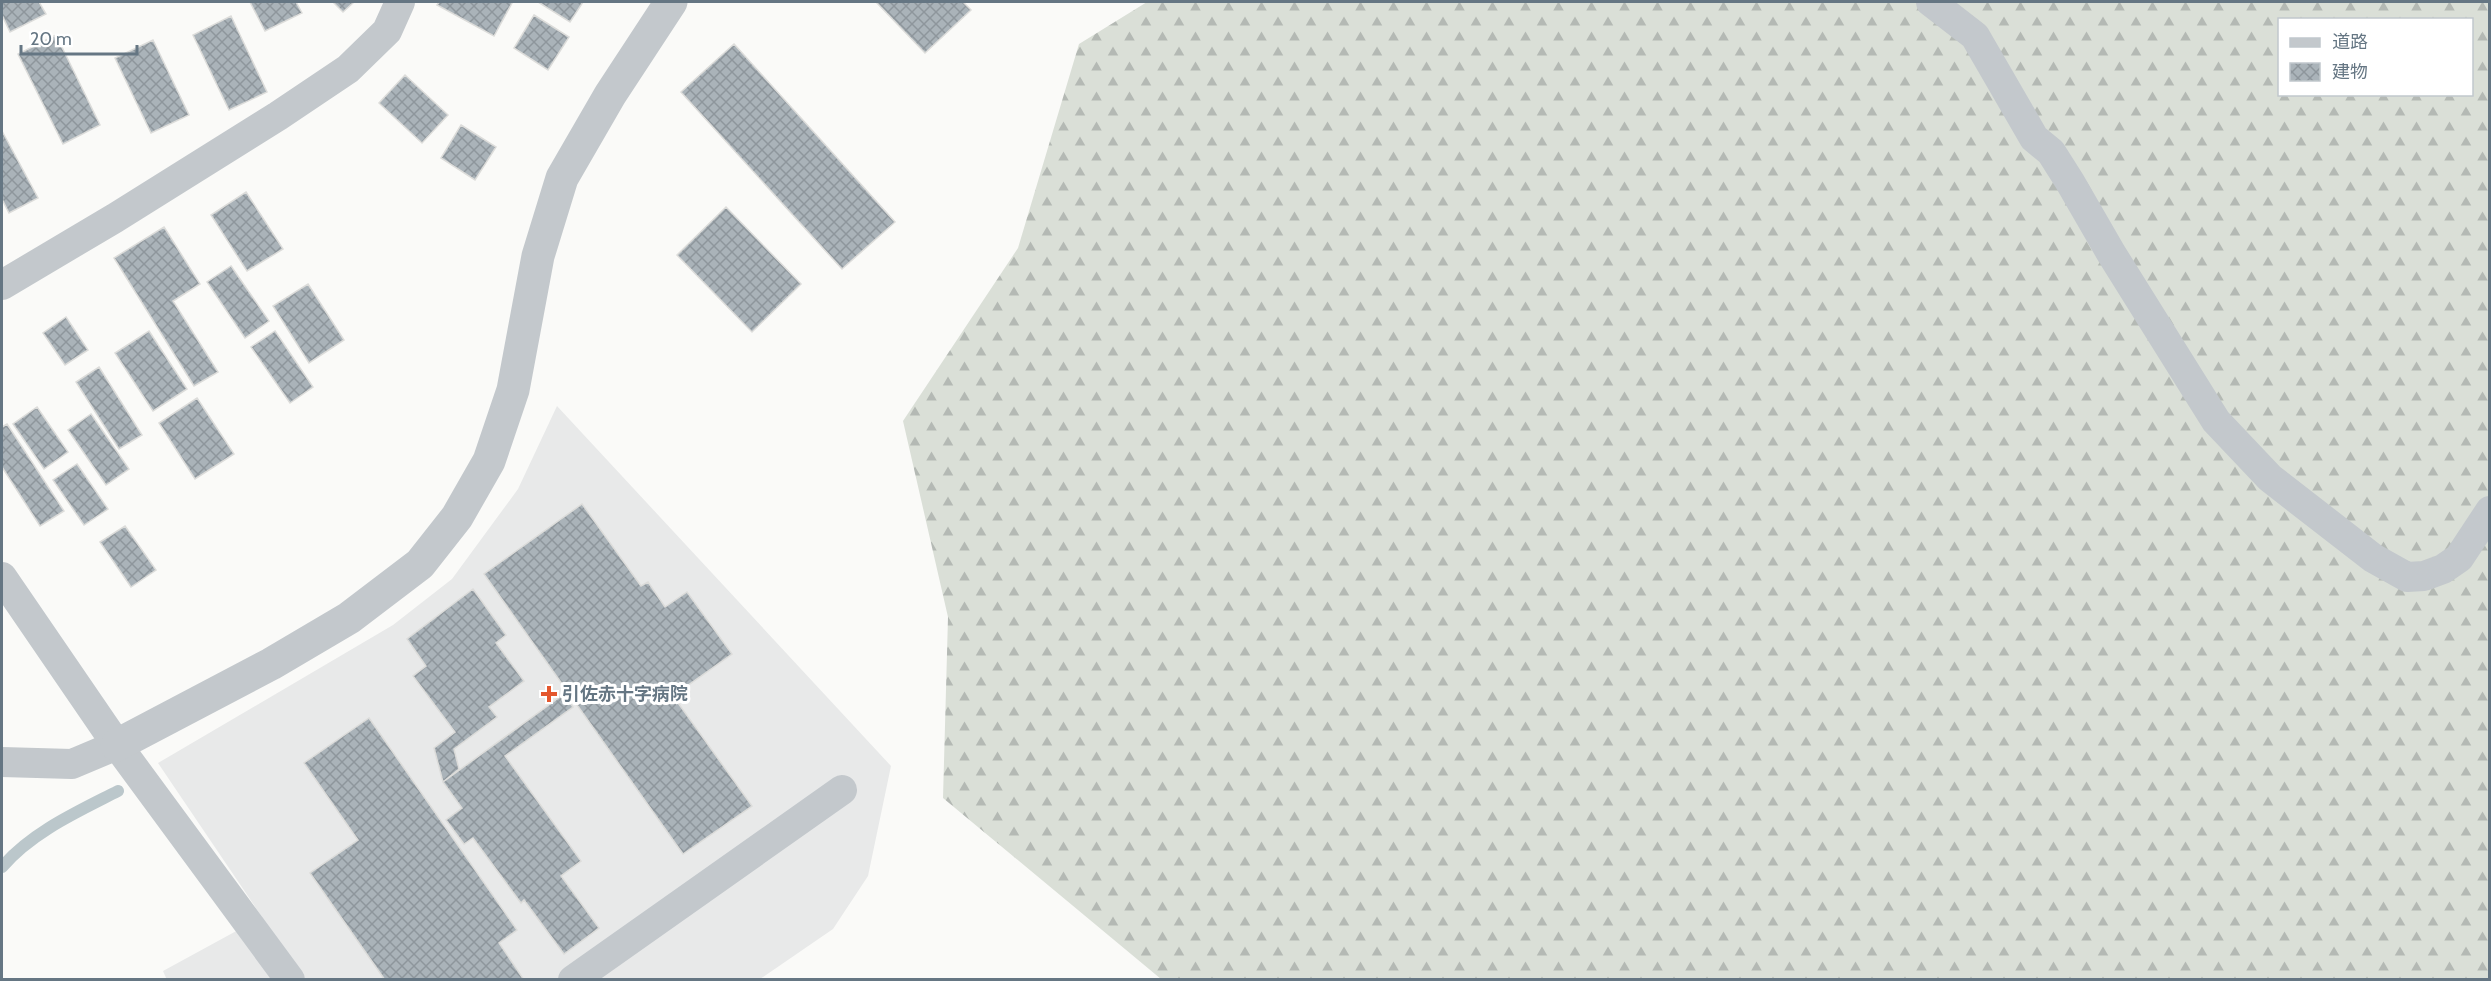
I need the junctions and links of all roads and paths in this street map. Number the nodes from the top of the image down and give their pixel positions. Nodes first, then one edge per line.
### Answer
1 (400, 2) edge
2 (671, 2) edge
3 (1931, 2) edge
4 (2, 285) edge
5 (2490, 511) edge
6 (2, 577) edge
7 (117, 745) junction
8 (2, 762) edge
9 (842, 789) dead end
10 (290, 980) edge
11 (573, 980) edge

1 - 4 street
2 - 7 street
3 - 5 street
6 - 7 street
7 - 8 street
7 - 10 street
9 - 11 street

